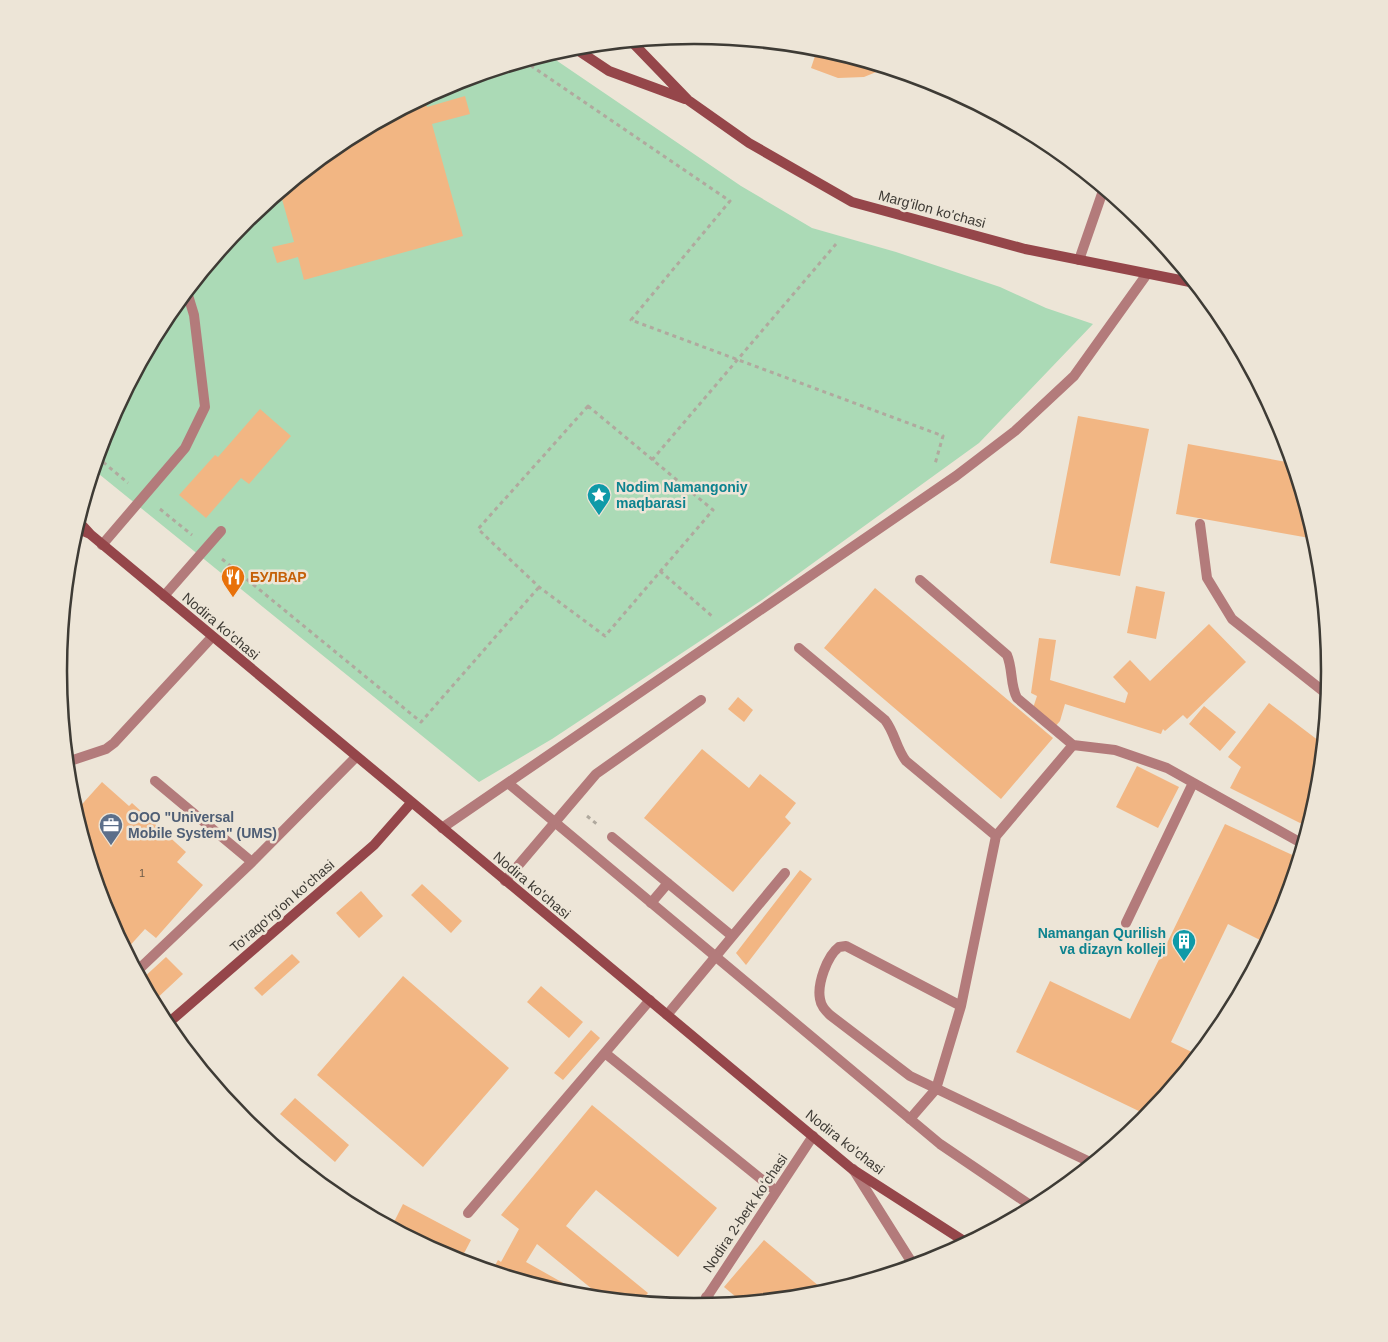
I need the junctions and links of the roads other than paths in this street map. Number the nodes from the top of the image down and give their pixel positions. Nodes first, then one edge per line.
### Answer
1 (636, 47) edge
2 (583, 54) edge
3 (688, 100) junction
4 (1102, 194) edge
5 (1079, 260) junction
6 (1147, 274) junction
7 (1186, 281) edge
8 (189, 299) edge
9 (1200, 524) dead end
10 (84, 527) edge
11 (83, 531) edge
12 (221, 531) dead end
13 (90, 534) junction
14 (102, 545) junction
15 (920, 580) dead end
16 (164, 596) junction
17 (212, 636) junction
18 (799, 648) dead end
19 (1321, 689) edge
20 (701, 700) dead end
21 (1073, 745) junction
22 (356, 757) junction
23 (73, 760) edge
24 (155, 781) dead end
25 (508, 783) junction
26 (1193, 783) junction
27 (411, 804) junction
28 (554, 822) junction
29 (442, 828) junction
30 (996, 836) junction
31 (612, 837) road end
32 (1298, 841) edge
33 (252, 862) junction
34 (785, 873) dead end
35 (505, 881) junction
36 (668, 883) junction
37 (651, 903) junction
38 (1126, 923) dead end
39 (732, 936) junction
40 (715, 956) junction
41 (141, 967) edge
42 (650, 1000) junction
43 (961, 1006) junction
44 (667, 1015) junction
45 (172, 1020) edge
46 (605, 1053) junction
47 (936, 1089) junction
48 (910, 1119) junction
49 (813, 1136) junction
50 (1087, 1160) edge
51 (852, 1168) junction
52 (776, 1191) junction
53 (1026, 1203) edge
54 (468, 1213) dead end
55 (961, 1239) edge
56 (910, 1260) edge
57 (707, 1298) edge

1 - 3 main road
2 - 3 main road
3 - 5 main road, Marg'ilon ko'chasi
4 - 5 street
5 - 6 main road, Marg'ilon ko'chasi
6 - 7 main road, Marg'ilon ko'chasi
6 - 25 street
8 - 14 street
9 - 19 street
10 - 13 main road, Nodira ko'chasi
11 - 13 main road, Nodira ko'chasi
12 - 16 street
13 - 14 main road, Nodira ko'chasi
14 - 16 main road, Nodira ko'chasi
15 - 21 street
16 - 17 main road, Nodira ko'chasi
17 - 22 main road, Nodira ko'chasi
17 - 23 street
18 - 30 street
20 - 28 street
21 - 26 street
21 - 30 street
22 - 27 main road, Nodira ko'chasi
22 - 33 street
24 - 33 street
25 - 28 street
25 - 29 street
26 - 32 street
26 - 38 street
27 - 29 main road, Nodira ko'chasi
27 - 45 main road, To'raqo'rg'on ko'chasi
28 - 35 street
28 - 37 street
29 - 35 main road, Nodira ko'chasi
30 - 43 street
31 - 36 street
33 - 41 street
34 - 39 street
35 - 42 main road, Nodira ko'chasi
36 - 37 street
36 - 39 street
37 - 40 street
39 - 40 street
40 - 44 street
40 - 48 street
42 - 44 main road, Nodira ko'chasi
42 - 46 street
43 - 47 street
43 - 47 street
44 - 49 main road, Nodira ko'chasi
46 - 52 street
46 - 54 street
47 - 48 street
47 - 50 street
48 - 53 street
49 - 51 main road, Nodira ko'chasi
49 - 52 street, Nodira 2-berk koʻchasi
51 - 55 main road, Nodira ko'chasi
51 - 56 street
52 - 57 street, Nodira 2-berk koʻchasi

